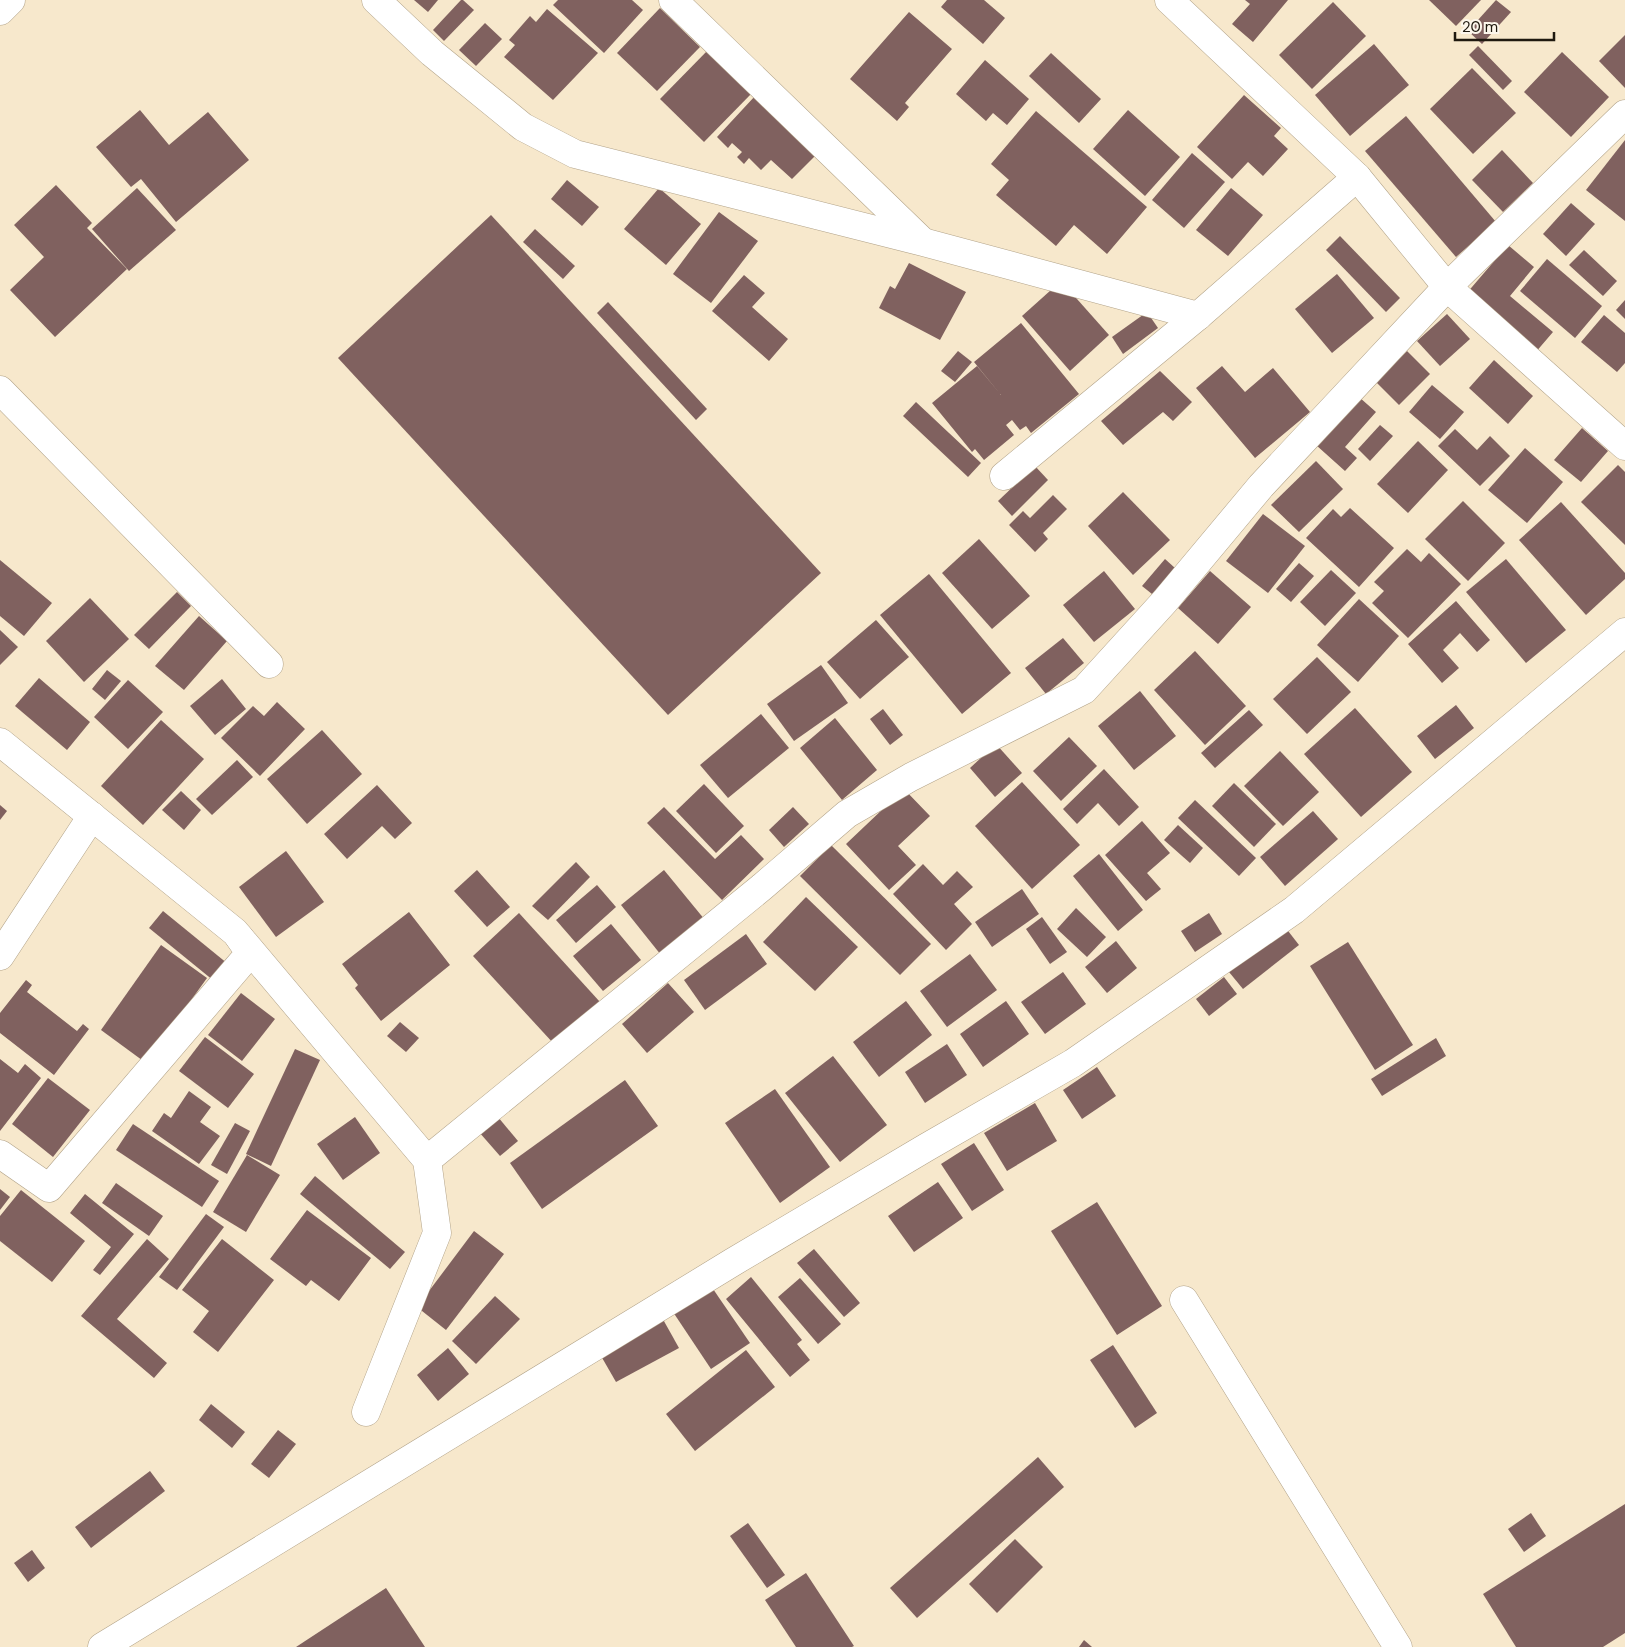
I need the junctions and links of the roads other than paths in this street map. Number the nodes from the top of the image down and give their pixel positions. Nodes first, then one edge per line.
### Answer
1 (11, 0) edge
2 (376, 0) edge
3 (673, 0) edge
4 (1169, 0) edge
5 (0, 11) edge
6 (1625, 114) edge
7 (1358, 177) junction
8 (924, 242) junction
9 (1447, 287) junction
10 (1198, 316) junction
11 (0, 391) edge
12 (1625, 446) edge
13 (1004, 476) dead end
14 (1625, 632) edge
15 (270, 664) dead end
16 (0, 742) edge
17 (92, 816) junction
18 (235, 932) junction
19 (0, 956) edge
20 (0, 1154) edge
21 (427, 1160) junction
22 (1184, 1300) dead end
23 (366, 1412) dead end
24 (102, 1647) edge
25 (1398, 1647) edge

1 - 5 street
2 - 8 street
3 - 8 street
4 - 7 street
6 - 9 street
7 - 9 street
7 - 10 street
8 - 10 street
9 - 12 street
9 - 21 street
10 - 13 street
11 - 15 street
14 - 24 street
16 - 17 street
17 - 18 street
17 - 19 street
18 - 20 street
18 - 21 street
21 - 23 street
22 - 25 street

